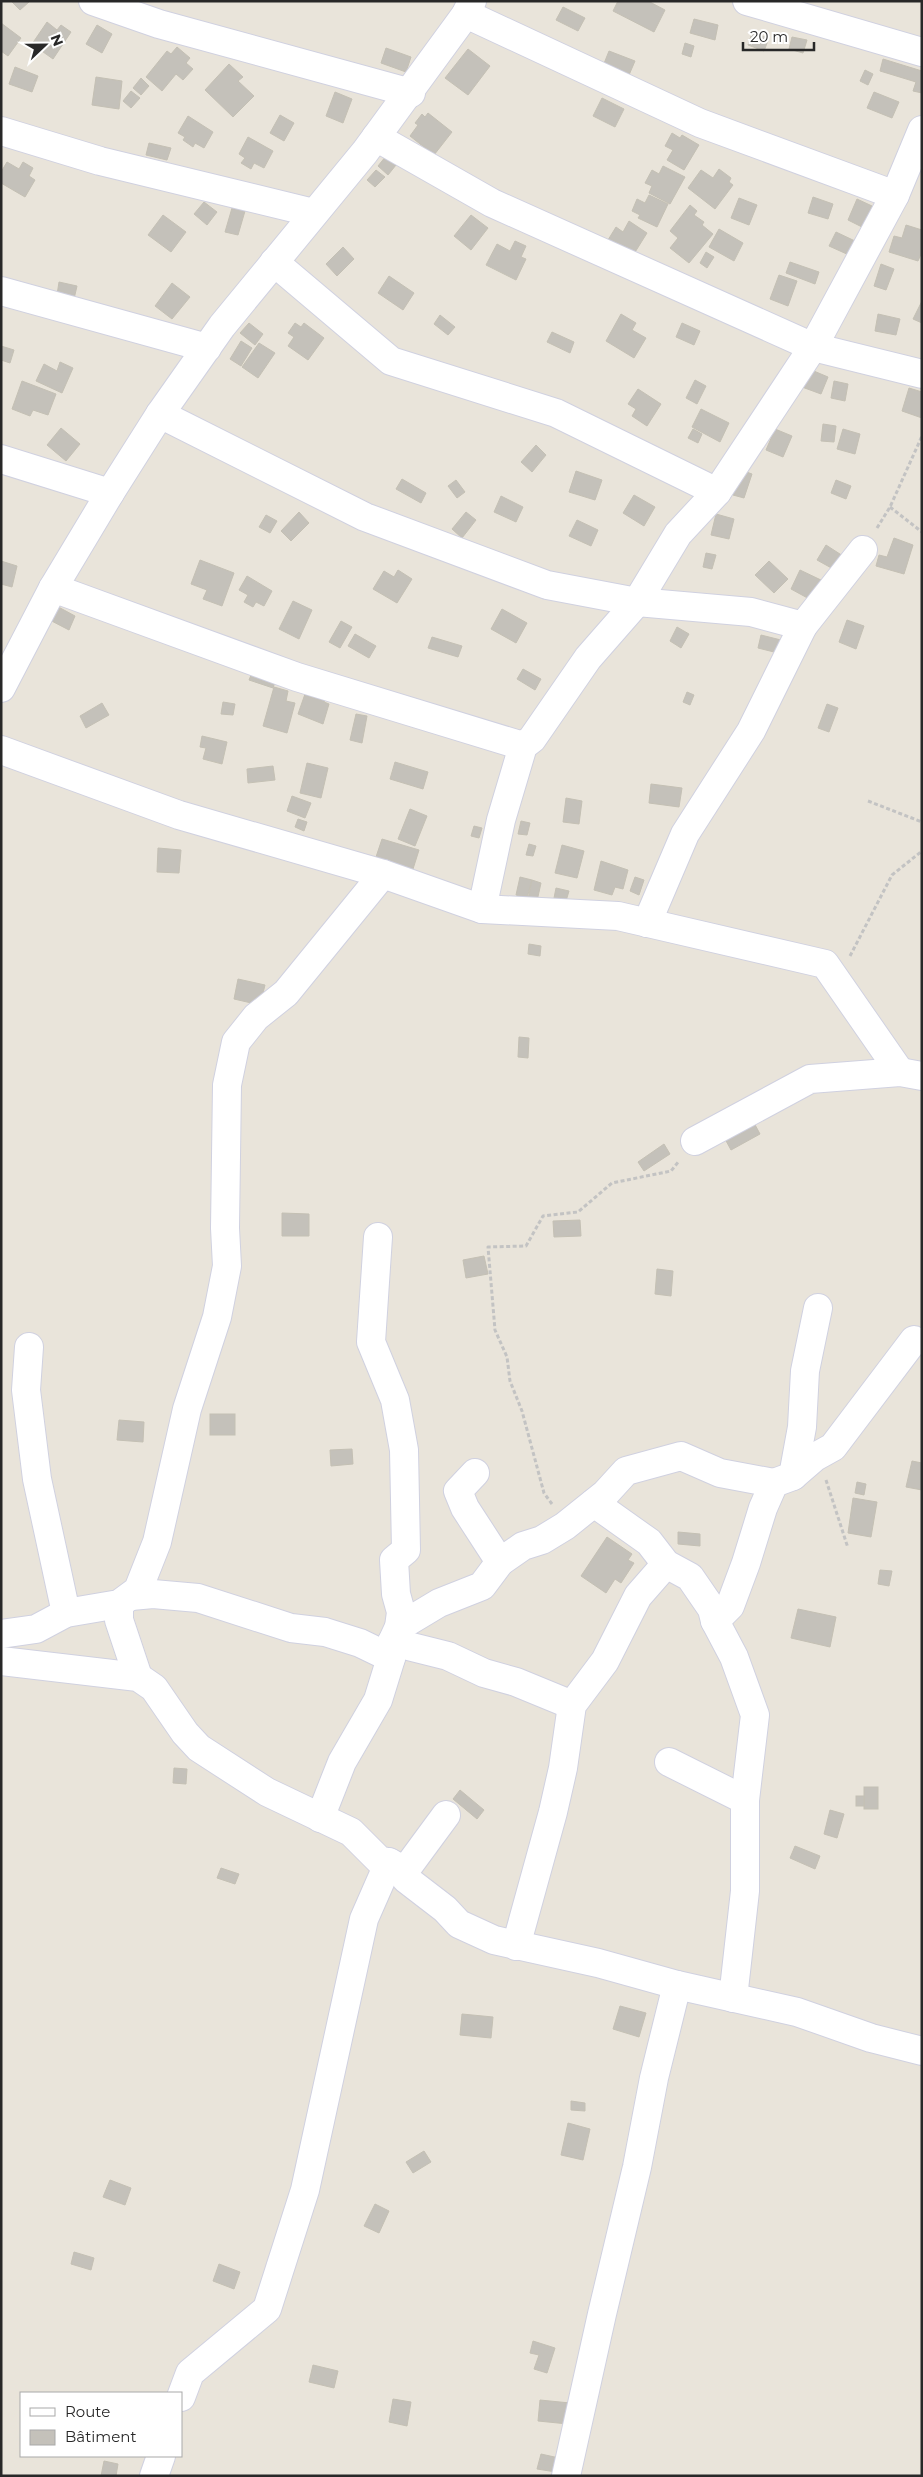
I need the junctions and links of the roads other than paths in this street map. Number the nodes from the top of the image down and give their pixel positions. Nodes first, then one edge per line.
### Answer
1 (93, 1) edge
2 (747, 1) edge
3 (469, 8) edge
4 (922, 52) edge
5 (411, 93) junction
6 (1, 130) edge
7 (922, 130) edge
8 (376, 137) junction
9 (895, 195) junction
10 (314, 213) junction
11 (274, 262) junction
12 (1, 290) edge
13 (813, 347) junction
14 (207, 348) junction
15 (922, 374) edge
16 (160, 414) junction
17 (1, 459) edge
18 (717, 492) junction
19 (110, 493) junction
20 (863, 550) dead end
21 (54, 588) junction
22 (637, 602) junction
23 (803, 626) junction
24 (1, 688) edge
25 (523, 746) junction
26 (1, 750) edge
27 (383, 874) junction
28 (482, 908) junction
29 (647, 923) junction
30 (911, 1074) edge
31 (695, 1141) road end
32 (378, 1237) dead end
33 (818, 1308) dead end
34 (914, 1340) dead end
35 (29, 1347) dead end
36 (475, 1473) dead end
37 (784, 1480) junction
38 (594, 1504) junction
39 (500, 1562) junction
40 (666, 1564) junction
41 (125, 1600) junction
42 (66, 1613) junction
43 (715, 1621) junction
44 (1, 1634) edge
45 (394, 1642) junction
46 (1, 1661) edge
47 (138, 1677) junction
48 (572, 1705) junction
49 (670, 1762) dead end
50 (745, 1800) junction
51 (446, 1815) dead end
52 (320, 1818) junction
53 (397, 1867) junction
54 (516, 1946) junction
55 (677, 1985) junction
56 (733, 1998) junction
57 (922, 2051) edge
58 (182, 2394) edge
59 (161, 2457) edge
60 (154, 2476) edge
61 (566, 2476) edge

1 - 5 street
2 - 4 street
3 - 5 street
3 - 9 street
5 - 8 street
6 - 10 street
7 - 9 street
8 - 10 street
8 - 13 street
9 - 13 street
10 - 11 street
11 - 14 street
11 - 18 street
12 - 14 street
13 - 15 street
13 - 18 street
14 - 16 street
16 - 19 street
16 - 22 street
17 - 19 street
18 - 22 street
19 - 21 street
20 - 23 street
21 - 24 street
21 - 25 street
22 - 23 street
22 - 25 street
23 - 29 street
25 - 28 street
26 - 27 street
27 - 28 street
27 - 41 street
28 - 29 street
29 - 30 street
30 - 31 street
32 - 45 street
33 - 37 street
34 - 37 street
35 - 42 street
36 - 39 street
37 - 38 street
37 - 43 street
38 - 39 street
38 - 40 street
39 - 45 street
40 - 43 street
40 - 48 street
41 - 42 street
41 - 45 street
41 - 47 street
42 - 44 street
43 - 50 street
45 - 48 street
45 - 52 street
46 - 47 street
47 - 52 street
48 - 54 street
49 - 50 street
50 - 56 street
51 - 53 street
52 - 53 street
53 - 54 street
53 - 58 street
54 - 55 street
55 - 56 street
55 - 61 street
56 - 57 street
59 - 60 street

